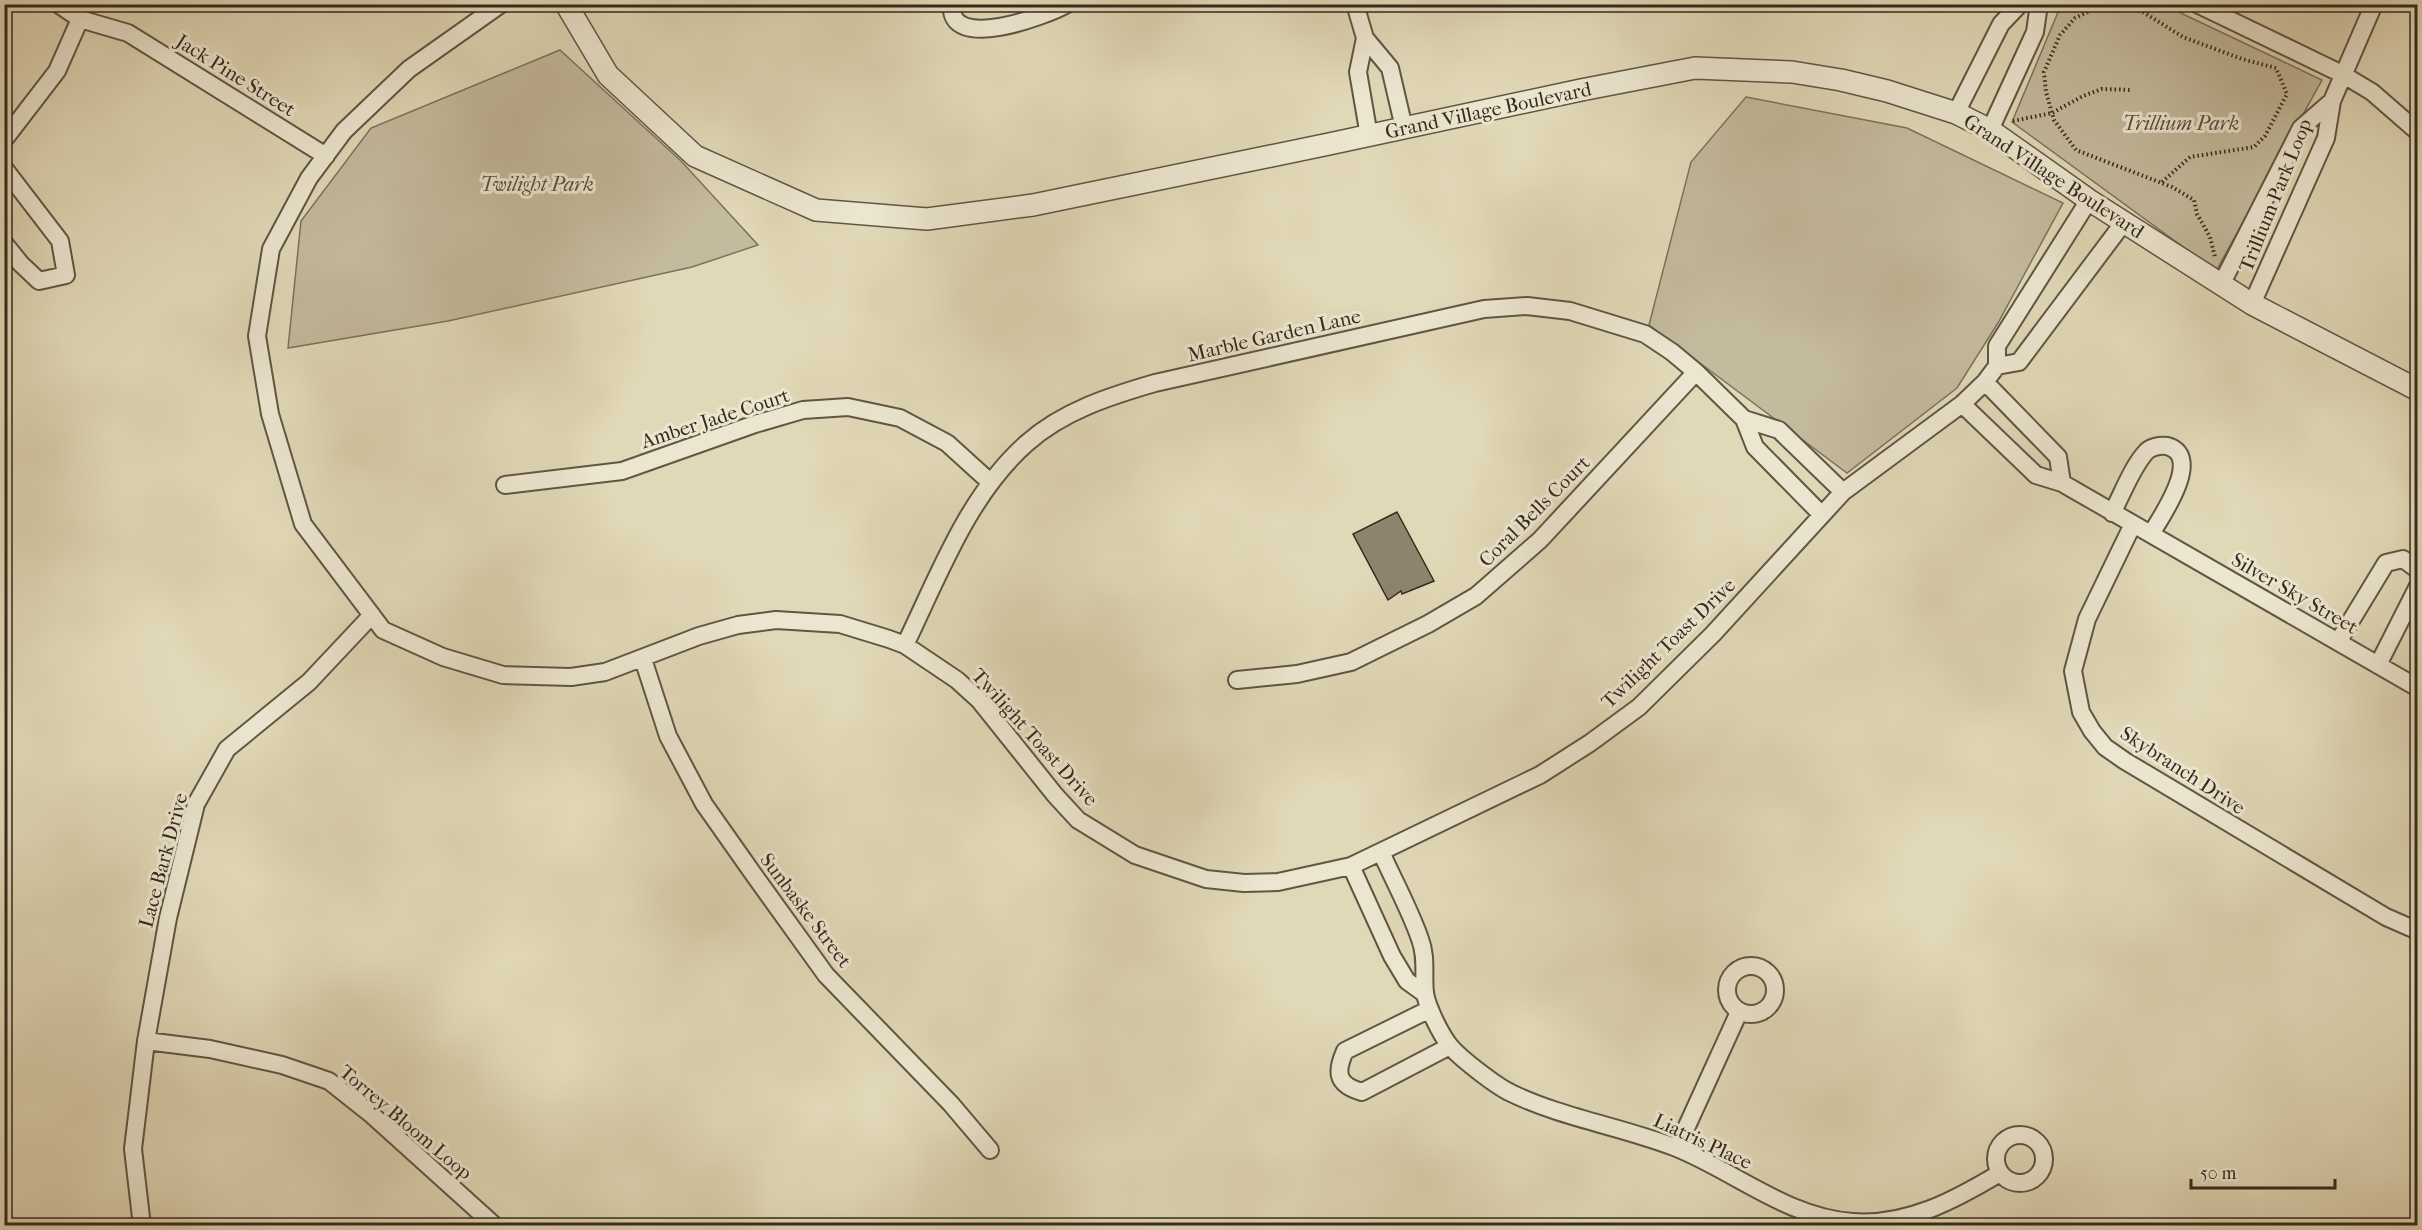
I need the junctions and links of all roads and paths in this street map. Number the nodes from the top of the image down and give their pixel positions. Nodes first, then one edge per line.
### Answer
1 (58, 4) edge
2 (501, 4) edge
3 (566, 4) edge
4 (951, 4) edge
5 (1067, 4) edge
6 (1355, 4) edge
7 (2020, 4) edge
8 (2039, 4) edge
9 (2104, 4) edge
10 (2117, 4) edge
11 (2197, 4) edge
12 (2374, 4) edge
13 (80, 19) junction
14 (1365, 38) junction
15 (2342, 74) junction
16 (2132, 90) dead end
17 (2332, 101) junction
18 (1956, 113) junction
19 (2052, 113) junction
20 (1998, 127) junction
21 (1404, 128) junction
22 (2418, 132) edge
23 (1369, 136) junction
24 (4, 140) edge
25 (326, 156) junction
26 (4, 168) edge
27 (2161, 183) junction
28 (2089, 200) junction
29 (2124, 222) junction
30 (4, 243) edge
31 (2215, 257) dead end
32 (2221, 285) junction
33 (2252, 304) junction
34 (1997, 366) junction
35 (1696, 372) junction
36 (1985, 382) junction
37 (2418, 390) edge
38 (1962, 404) junction
39 (1744, 420) junction
40 (990, 482) junction
41 (2062, 483) junction
42 (505, 485) dead end
43 (1843, 492) junction
44 (2112, 513) junction
45 (1821, 514) junction
46 (2133, 524) junction
47 (2151, 534) junction
48 (2418, 570) edge
49 (2418, 586) edge
50 (372, 615) junction
51 (2338, 642) junction
52 (905, 645) junction
53 (643, 660) junction
54 (2378, 665) junction
55 (1237, 680) dead end
56 (2418, 688) edge
57 (1381, 852) junction
58 (1351, 866) junction
59 (2418, 931) edge
60 (1428, 1002) junction
61 (1739, 1012) dead end
62 (146, 1041) junction
63 (1450, 1046) junction
64 (1677, 1148) junction
65 (990, 1150) dead end
66 (2000, 1173) dead end
67 (142, 1226) edge
68 (495, 1226) edge

1 - 13 street, Jack Pine Street
2 - 25 street, Twilight Toast Drive
3 - 23 street, Grand Village Boulevard
4 - 5 street
6 - 14 street
7 - 18 street
8 - 20 street
9 - 19 path
10 - 27 path
11 - 15 street
12 - 15 street, Trillium Park Loop
13 - 24 street
13 - 25 street, Jack Pine Street
14 - 21 street
14 - 23 street
15 - 17 street, Trillium Park Loop
15 - 22 street
16 - 19 path
17 - 32 street, Trillium Park Loop
17 - 33 street, Trillium Park Loop
18 - 20 street, Grand Village Boulevard
18 - 21 street, Grand Village Boulevard
19 - 20 path
19 - 27 path
20 - 28 street, Grand Village Boulevard
21 - 23 street, Grand Village Boulevard
25 - 50 street, Twilight Toast Drive
26 - 30 street
27 - 31 path
28 - 29 street, Grand Village Boulevard
28 - 34 street, Twilight Toast Drive
29 - 32 street, Grand Village Boulevard
29 - 34 street
32 - 33 street, Grand Village Boulevard
33 - 37 street, Grand Village Boulevard
34 - 36 street, Twilight Toast Drive
35 - 39 street, Marble Garden Lane
35 - 40 street, Marble Garden Lane
35 - 55 street, Coral Bells Court
36 - 38 street, Twilight Toast Drive
36 - 41 street
38 - 41 street, Silver Sky Street
38 - 43 street, Twilight Toast Drive
39 - 43 street, Marble Garden Lane
39 - 45 street, Marble Garden Lane
40 - 42 street, Amber Jade Court
40 - 52 street, Marble Garden Lane
41 - 44 street, Silver Sky Street
43 - 45 street, Twilight Toast Drive
44 - 46 street, Silver Sky Street
44 - 47 street
45 - 57 street, Twilight Toast Drive
46 - 47 street, Silver Sky Street
46 - 59 street, Skybranch Drive
47 - 51 street, Silver Sky Street
48 - 51 street
49 - 54 street
50 - 53 street, Twilight Toast Drive
50 - 62 street, Lace Bark Drive
51 - 54 street, Silver Sky Street
52 - 53 street, Twilight Toast Drive
52 - 58 street, Twilight Toast Drive
53 - 65 street, Sunbaske Street
54 - 56 street, Silver Sky Street
57 - 58 street, Twilight Toast Drive
57 - 60 street, Liatris Place
58 - 60 street, Liatris Place
60 - 63 street, Liatris Place
60 - 63 street
61 - 64 street
62 - 67 street
62 - 68 street, Torrey Bloom Loop
63 - 64 street, Liatris Place
64 - 66 street, Liatris Place

